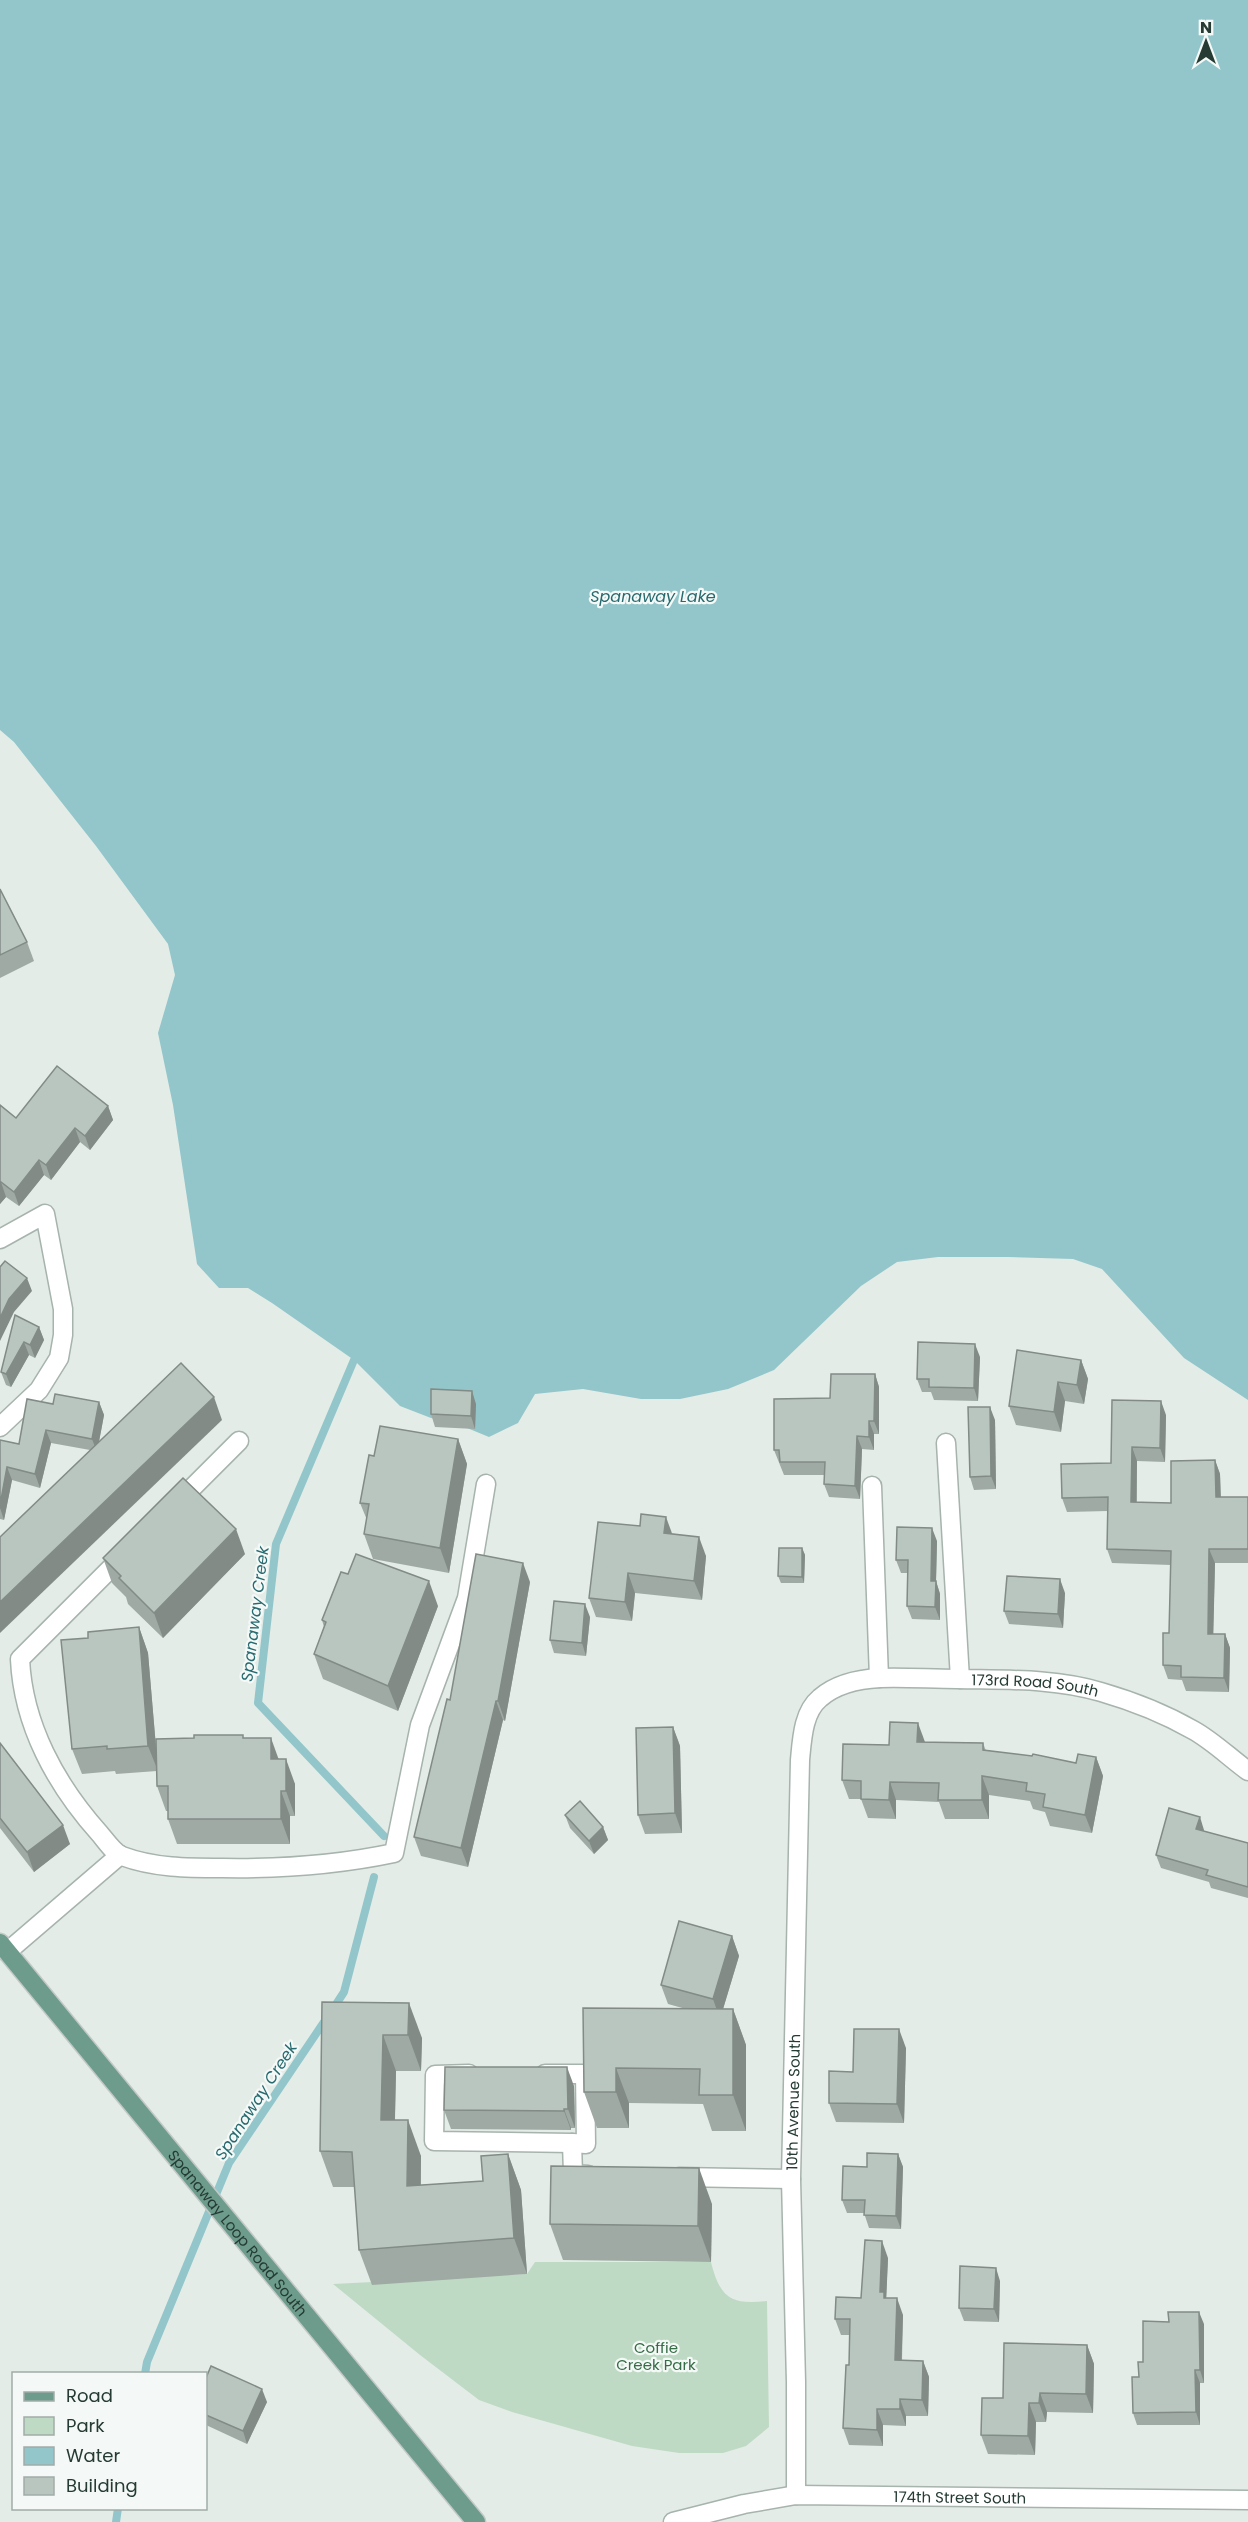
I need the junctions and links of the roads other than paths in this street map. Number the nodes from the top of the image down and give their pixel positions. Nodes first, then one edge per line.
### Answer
1 (0, 1239) edge
2 (0, 1427) edge
3 (239, 1441) dead end
4 (946, 1443) dead end
5 (486, 1484) dead end
6 (872, 1486) dead end
7 (163, 1517) edge
8 (138, 1542) edge
9 (879, 1678) junction
10 (960, 1679) junction
11 (810, 1709) joint
12 (1248, 1771) edge
13 (120, 1855) junction
14 (4, 1947) edge
15 (481, 2074) edge
16 (527, 2074) edge
17 (572, 2143) junction
18 (607, 2175) edge
19 (665, 2176) edge
20 (791, 2179) junction
21 (796, 2495) junction
22 (1248, 2500) edge
23 (476, 2522) edge
24 (673, 2522) edge

1 - 2 street
3 - 7 street
4 - 10 street
5 - 13 street
6 - 9 street
8 - 13 street
9 - 10 street, 173rd Road South
9 - 11 street, 173rd Road South
10 - 12 street, 173rd Road South
11 - 20 street, 10th Avenue South
13 - 14 street
14 - 23 main road, Spanaway Loop Road South
15 - 17 street
16 - 17 street
17 - 18 street
19 - 20 street
20 - 21 street, 10th Avenue South
21 - 22 street, 174th Street South
21 - 24 street, 174th Street South

